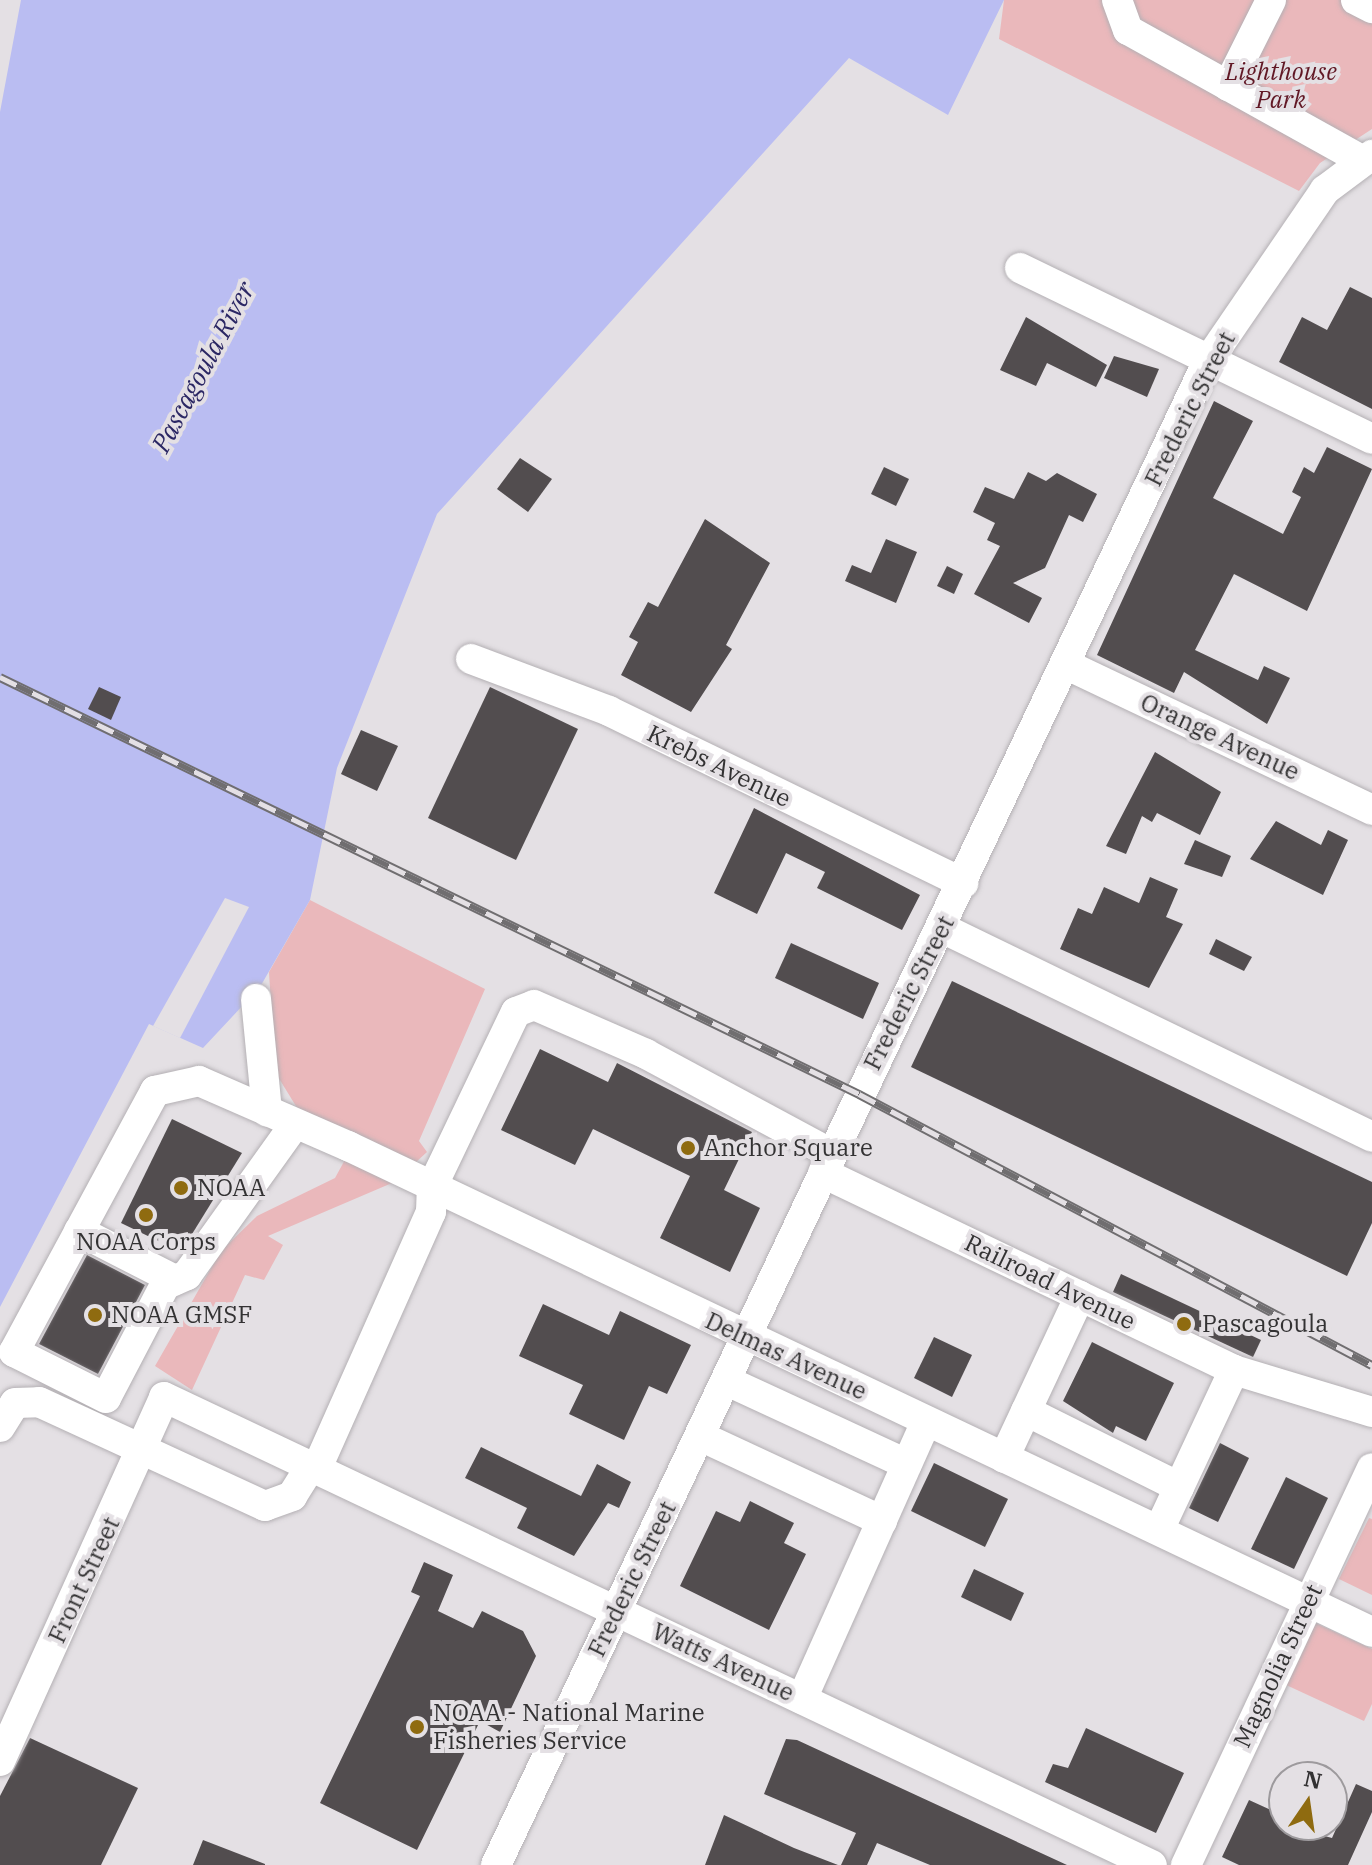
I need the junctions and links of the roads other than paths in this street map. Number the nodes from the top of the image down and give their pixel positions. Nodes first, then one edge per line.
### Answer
1 (1117, 0) edge
2 (1271, 0) edge
3 (1356, 0) edge
4 (1372, 8) edge
5 (1228, 86) junction
6 (1367, 158) edge
7 (1020, 268) dead end
8 (1208, 361) junction
9 (1372, 439) edge
10 (471, 659) dead end
11 (1067, 665) junction
12 (1372, 810) edge
13 (964, 883) junction
14 (942, 928) junction
15 (256, 999) dead end
16 (267, 1111) junction
17 (295, 1124) junction
18 (1372, 1137) edge
19 (827, 1164) junction
20 (432, 1187) junction
21 (79, 1231) junction
22 (175, 1280) junction
23 (1080, 1296) junction
24 (747, 1338) junction
25 (1234, 1370) junction
26 (727, 1381) junction
27 (164, 1397) joint
28 (1026, 1411) junction
29 (1372, 1412) edge
30 (926, 1422) junction
31 (0, 1427) edge
32 (700, 1436) junction
33 (144, 1451) junction
34 (1004, 1458) junction
35 (907, 1464) junction
36 (314, 1466) junction
37 (1372, 1468) edge
38 (1179, 1487) junction
39 (882, 1521) junction
40 (1159, 1530) junction
41 (1308, 1601) junction
42 (616, 1612) junction
43 (1372, 1632) edge
44 (802, 1699) junction
45 (0, 1761) edge
46 (496, 1865) edge
47 (1152, 1865) edge
48 (1186, 1865) edge

1 - 5 street
2 - 5 street
3 - 4 street
5 - 6 street
6 - 8 street, Frederic Street
7 - 8 street
8 - 9 street
8 - 11 street, Frederic Street
10 - 13 street, Krebs Avenue
11 - 12 street, Orange Avenue
11 - 13 street, Frederic Street
13 - 14 street, Frederic Street
14 - 18 street
14 - 19 street, Frederic Street
15 - 16 street
16 - 17 street, Delmas Avenue
16 - 21 street, Delmas Avenue
17 - 20 street, Delmas Avenue
17 - 22 street
19 - 20 street, Railroad Avenue
19 - 23 street, Railroad Avenue
19 - 24 street, Frederic Street
20 - 24 street, Delmas Avenue
20 - 36 street
21 - 22 street
21 - 22 street
23 - 25 street, Railroad Avenue
23 - 28 street
24 - 26 street, Frederic Street
24 - 30 street, Delmas Avenue
25 - 29 street, Railroad Avenue
25 - 38 street
26 - 32 street, Frederic Street
26 - 35 street
27 - 33 street, Front Street
27 - 36 street, Watts Avenue
28 - 34 street
28 - 38 street
30 - 34 street, Delmas Avenue
30 - 35 street
31 - 33 street
32 - 39 street
32 - 42 street, Frederic Street
33 - 36 street
33 - 45 street, Front Street
34 - 40 street, Delmas Avenue
35 - 39 street
36 - 42 street, Watts Avenue
37 - 41 street, Magnolia Street
38 - 40 street
39 - 44 street
40 - 41 street, Delmas Avenue
41 - 43 street, Delmas Avenue
41 - 48 street, Magnolia Street
42 - 44 street, Watts Avenue
42 - 46 street, Frederic Street
44 - 47 street, Watts Avenue

